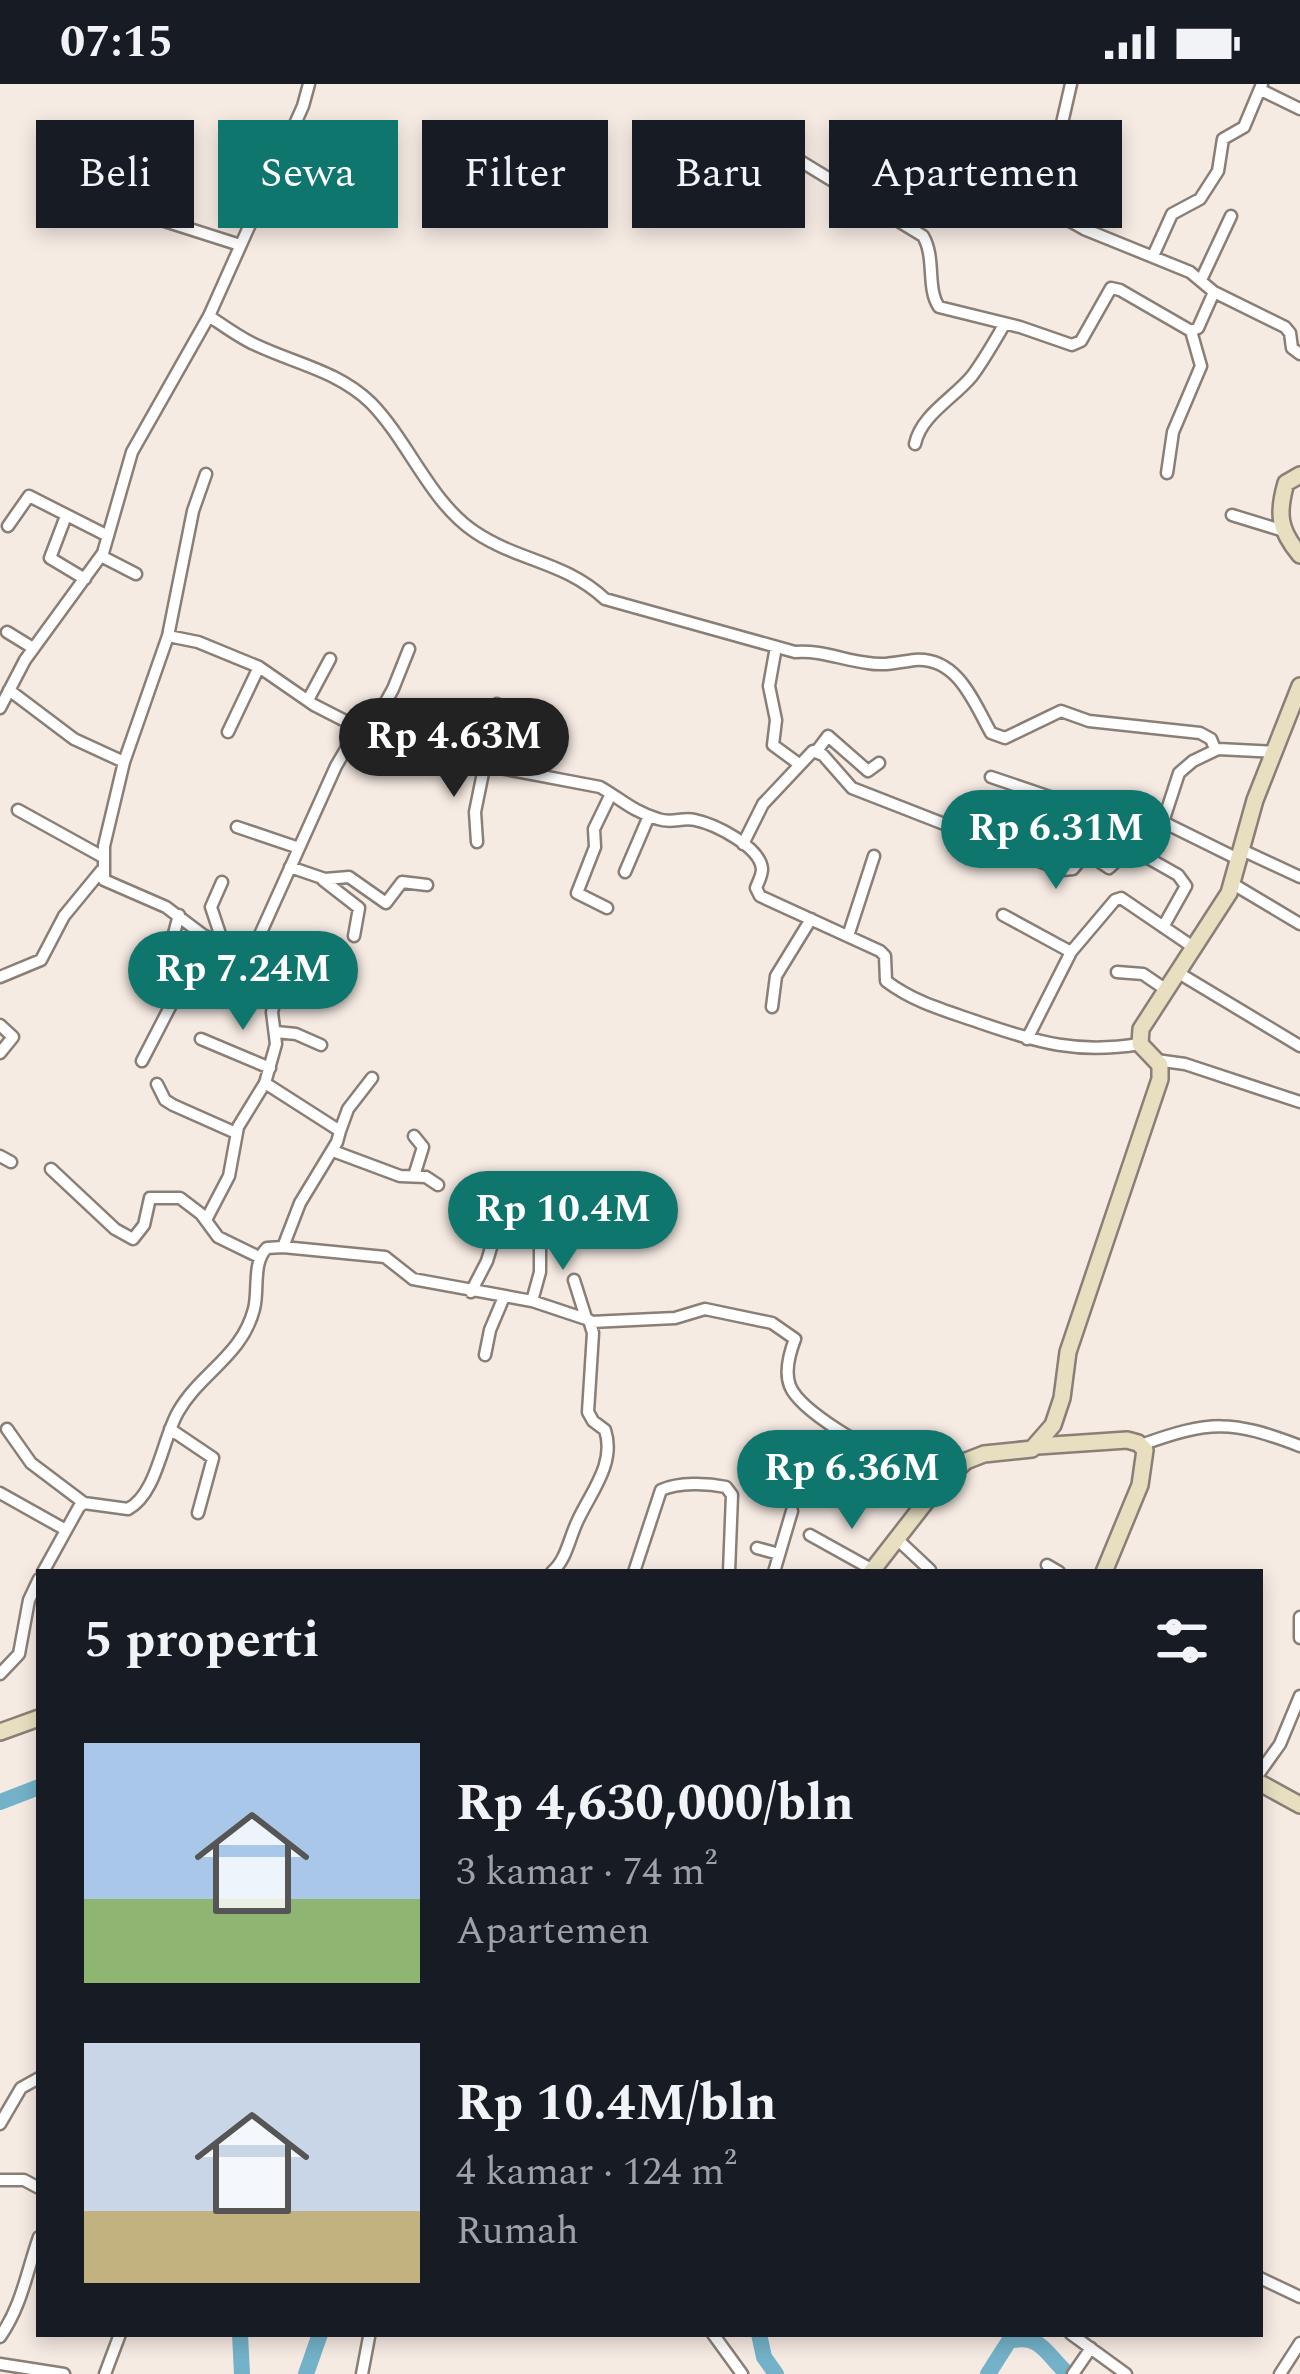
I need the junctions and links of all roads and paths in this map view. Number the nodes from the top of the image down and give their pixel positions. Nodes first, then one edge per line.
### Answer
1 (309, 84) edge
2 (1071, 84) edge
3 (1261, 87) edge
4 (1300, 109) edge
5 (1063, 120) edge
6 (805, 164) edge
7 (1232, 216) dead end
8 (188, 228) edge
9 (1082, 228) edge
10 (240, 245) junction
11 (1154, 256) junction
12 (1201, 280) junction
13 (1214, 292) junction
14 (209, 316) junction
15 (1004, 325) junction
16 (1191, 331) junction
17 (1300, 354) edge
18 (915, 444) dead end
19 (206, 473) dead end
20 (1167, 473) dead end
21 (1300, 475) edge
22 (1232, 515) dead end
23 (66, 517) junction
24 (8, 526) dead end
25 (1284, 531) junction
26 (108, 536) junction
27 (1300, 555) edge
28 (101, 556) junction
29 (136, 574) dead end
30 (85, 579) junction
31 (7, 632) dead end
32 (168, 636) junction
33 (776, 647) junction
34 (33, 648) junction
35 (409, 649) dead end
36 (330, 659) dead end
37 (259, 667) junction
38 (1300, 686) edge
39 (5, 692) edge
40 (308, 700) junction
41 (497, 704) dead end
42 (0, 708) edge
43 (364, 729) junction
44 (228, 732) dead end
45 (1216, 749) junction
46 (815, 752) junction
47 (1275, 752) junction
48 (124, 762) junction
49 (879, 763) dead end
50 (800, 764) junction
51 (486, 767) junction
52 (991, 777) dead end
53 (610, 794) junction
54 (18, 810) dead end
55 (649, 816) junction
56 (1163, 822) junction
57 (1097, 823) junction
58 (237, 826) dead end
59 (476, 842) dead end
60 (743, 844) junction
61 (299, 848) junction
62 (1137, 851) junction
63 (1085, 852) junction
64 (1241, 855) junction
65 (874, 856) dead end
66 (102, 864) junction
67 (290, 867) junction
68 (625, 872) dead end
69 (1300, 877) edge
70 (320, 878) junction
71 (222, 882) dead end
72 (1233, 884) junction
73 (427, 885) dead end
74 (607, 908) dead end
75 (178, 915) junction
76 (1003, 916) dead end
77 (811, 919) junction
78 (1300, 924) edge
79 (1163, 927) junction
80 (354, 936) dead end
81 (848, 936) junction
82 (224, 946) junction
83 (1193, 947) junction
84 (1071, 952) junction
85 (249, 959) junction
86 (1117, 972) dead end
87 (1177, 972) junction
88 (0, 976) edge
89 (173, 986) junction
90 (1165, 989) junction
91 (214, 995) dead end
92 (772, 1007) dead end
93 (0, 1024) edge
94 (276, 1032) junction
95 (201, 1039) dead end
96 (1027, 1039) junction
97 (1140, 1044) junction
98 (321, 1045) dead end
99 (1300, 1046) edge
100 (0, 1053) edge
101 (1156, 1060) junction
102 (142, 1061) dead end
103 (270, 1068) junction
104 (372, 1078) dead end
105 (265, 1083) junction
106 (157, 1084) dead end
107 (1300, 1102) edge
108 (340, 1131) junction
109 (236, 1133) junction
110 (414, 1136) dead end
111 (333, 1151) junction
112 (51, 1169) dead end
113 (414, 1176) junction
114 (438, 1185) dead end
115 (507, 1194) dead end
116 (206, 1220) junction
117 (540, 1232) dead end
118 (283, 1247) junction
119 (259, 1257) junction
120 (574, 1280) dead end
121 (472, 1292) junction
122 (504, 1297) junction
123 (532, 1300) junction
124 (589, 1320) junction
125 (485, 1355) dead end
126 (7, 1429) dead end
127 (170, 1429) junction
128 (838, 1432) junction
129 (1141, 1445) junction
130 (1038, 1446) junction
131 (1300, 1446) edge
132 (818, 1459) dead end
133 (938, 1486) junction
134 (0, 1493) edge
135 (84, 1503) junction
136 (792, 1511) dead end
137 (198, 1513) dead end
138 (67, 1531) junction
139 (810, 1534) dead end
140 (897, 1539) junction
141 (757, 1548) dead end
142 (779, 1554) junction
143 (1047, 1565) dead end
144 (45, 1569) edge
145 (555, 1569) edge
146 (635, 1569) edge
147 (729, 1569) edge
148 (775, 1569) edge
149 (869, 1569) edge
150 (874, 1569) edge
151 (929, 1569) edge
152 (1054, 1569) edge
153 (1105, 1569) edge
154 (36, 1586) edge
155 (1300, 1617) edge
156 (1300, 1638) edge
157 (0, 1674) edge
158 (1300, 1696) edge
159 (36, 1719) edge
160 (0, 1732) edge
161 (1263, 1768) edge
162 (1263, 1785) edge
163 (1300, 1804) edge
164 (36, 2080) edge
165 (0, 2124) edge
166 (0, 2180) edge
167 (36, 2186) edge
168 (36, 2248) edge
169 (1263, 2279) edge
170 (1300, 2297) edge
171 (0, 2337) edge
172 (119, 2337) edge
173 (369, 2337) edge
174 (715, 2337) edge
175 (1075, 2337) edge
176 (1300, 2343) edge
177 (1091, 2348) junction
178 (0, 2364) edge
179 (1076, 2369) edge
180 (64, 2374) edge
181 (105, 2374) edge
182 (362, 2374) edge
183 (742, 2374) edge
184 (1126, 2374) edge
185 (1280, 2374) edge

1 - 10 street
2 - 5 street
3 - 4 street
3 - 11 street
6 - 15 street
7 - 12 street
8 - 10 street
9 - 11 street
10 - 14 street
11 - 12 street
12 - 13 street
13 - 16 street
13 - 17 street
14 - 26 street
14 - 33 street
15 - 16 street
15 - 18 street
16 - 20 street
19 - 32 street
21 - 25 street
22 - 25 street
23 - 24 street
23 - 26 street
23 - 30 street
25 - 27 street
26 - 28 street
28 - 29 street
28 - 30 street
30 - 34 street
31 - 34 street
32 - 37 street
32 - 48 street
33 - 45 street
33 - 50 street
34 - 39 street
35 - 43 street
36 - 40 street
37 - 40 street
37 - 44 street
38 - 47 street
39 - 42 street
39 - 48 street
40 - 43 street
41 - 51 street
43 - 51 street
43 - 61 street
45 - 47 street
45 - 56 street
46 - 49 street
46 - 50 street
46 - 63 street
47 - 64 street
48 - 66 street
50 - 60 street
51 - 53 street
51 - 59 street
52 - 57 street
53 - 55 street
53 - 74 street
54 - 66 street
55 - 60 street
55 - 68 street
56 - 62 street
56 - 64 street
57 - 62 street
57 - 63 street
58 - 61 street
60 - 77 street
61 - 67 street
62 - 63 street
62 - 79 street
64 - 69 street
64 - 72 street
65 - 81 street
66 - 75 street
66 - 88 street
67 - 70 street
67 - 85 street
70 - 73 street
70 - 80 street
71 - 82 street
72 - 78 street
72 - 83 street
75 - 82 street
75 - 89 street
76 - 84 street
77 - 81 street
77 - 92 street
79 - 83 street
79 - 84 street
81 - 96 street
82 - 85 street
83 - 87 street
84 - 96 street
85 - 94 street
86 - 90 street
87 - 90 street
87 - 99 street
89 - 91 street
89 - 102 street
90 - 97 street
93 - 100 street
94 - 98 street
94 - 103 street
95 - 103 street
96 - 97 street
97 - 101 street
101 - 107 street
101 - 130 street
103 - 105 street
104 - 108 street
105 - 108 street
105 - 109 street
106 - 109 street
108 - 111 street
109 - 116 street
110 - 113 street
111 - 113 street
111 - 118 street
112 - 116 street
113 - 114 street
115 - 121 street
116 - 119 street
117 - 123 street
118 - 119 street
118 - 121 street
119 - 127 street
120 - 124 street
121 - 122 street
122 - 123 street
122 - 125 street
123 - 124 street
124 - 128 street
124 - 145 street
126 - 135 street
127 - 135 street
127 - 137 street
128 - 132 street
128 - 133 street
129 - 130 street
129 - 131 street
129 - 153 street
130 - 133 street
133 - 140 street
134 - 138 street
135 - 138 street
136 - 142 street
138 - 144 street
139 - 149 street
140 - 150 street
140 - 151 street
141 - 142 street
142 - 148 street
143 - 152 street
146 - 147 street
154 - 157 street
155 - 156 street
158 - 161 street
159 - 160 street
162 - 163 street
164 - 165 street
166 - 167 street
168 - 171 street
169 - 170 street
172 - 181 street
173 - 182 street
174 - 183 street
175 - 177 street
176 - 185 street
177 - 179 street
177 - 184 street
178 - 180 street

